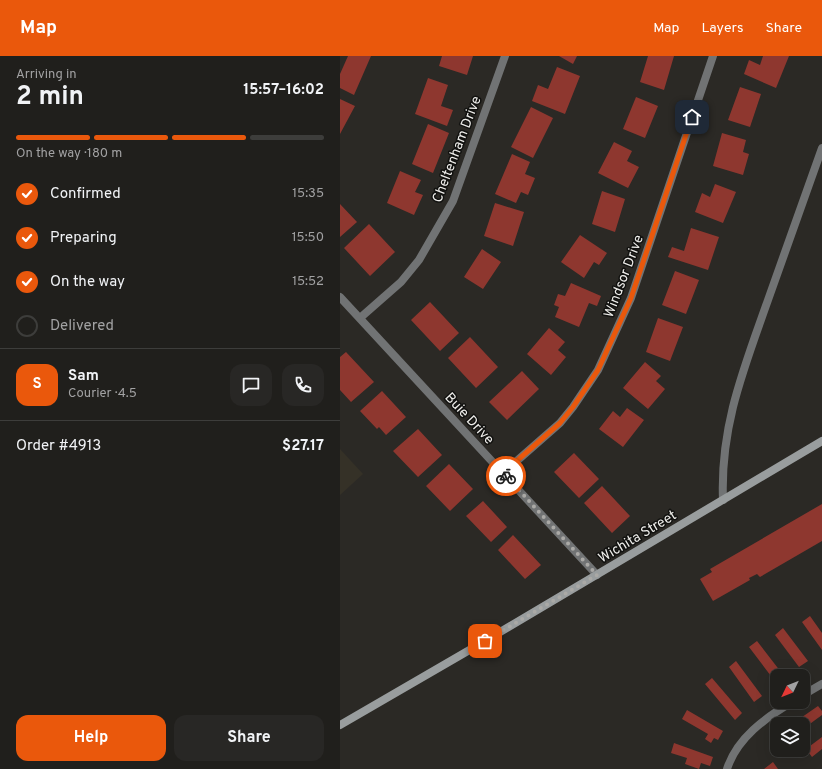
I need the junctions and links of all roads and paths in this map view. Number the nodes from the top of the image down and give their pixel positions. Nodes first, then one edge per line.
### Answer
1 (505, 56) edge
2 (713, 56) edge
3 (822, 148) edge
4 (340, 297) edge
5 (360, 318) junction
6 (822, 441) edge
7 (503, 473) junction
8 (723, 500) junction
9 (597, 575) junction
10 (822, 684) edge
11 (810, 692) edge
12 (780, 709) edge
13 (340, 725) edge
14 (727, 769) edge

1 - 5 street, Cheltenham Drive
2 - 7 street, Windsor Drive
3 - 8 street
4 - 5 street, Buie Drive
5 - 7 street, Buie Drive
6 - 8 main road, Wichita Street
7 - 9 street, Buie Drive
8 - 9 main road, Wichita Street
9 - 13 main road, Wichita Street
10 - 11 street
12 - 14 street

